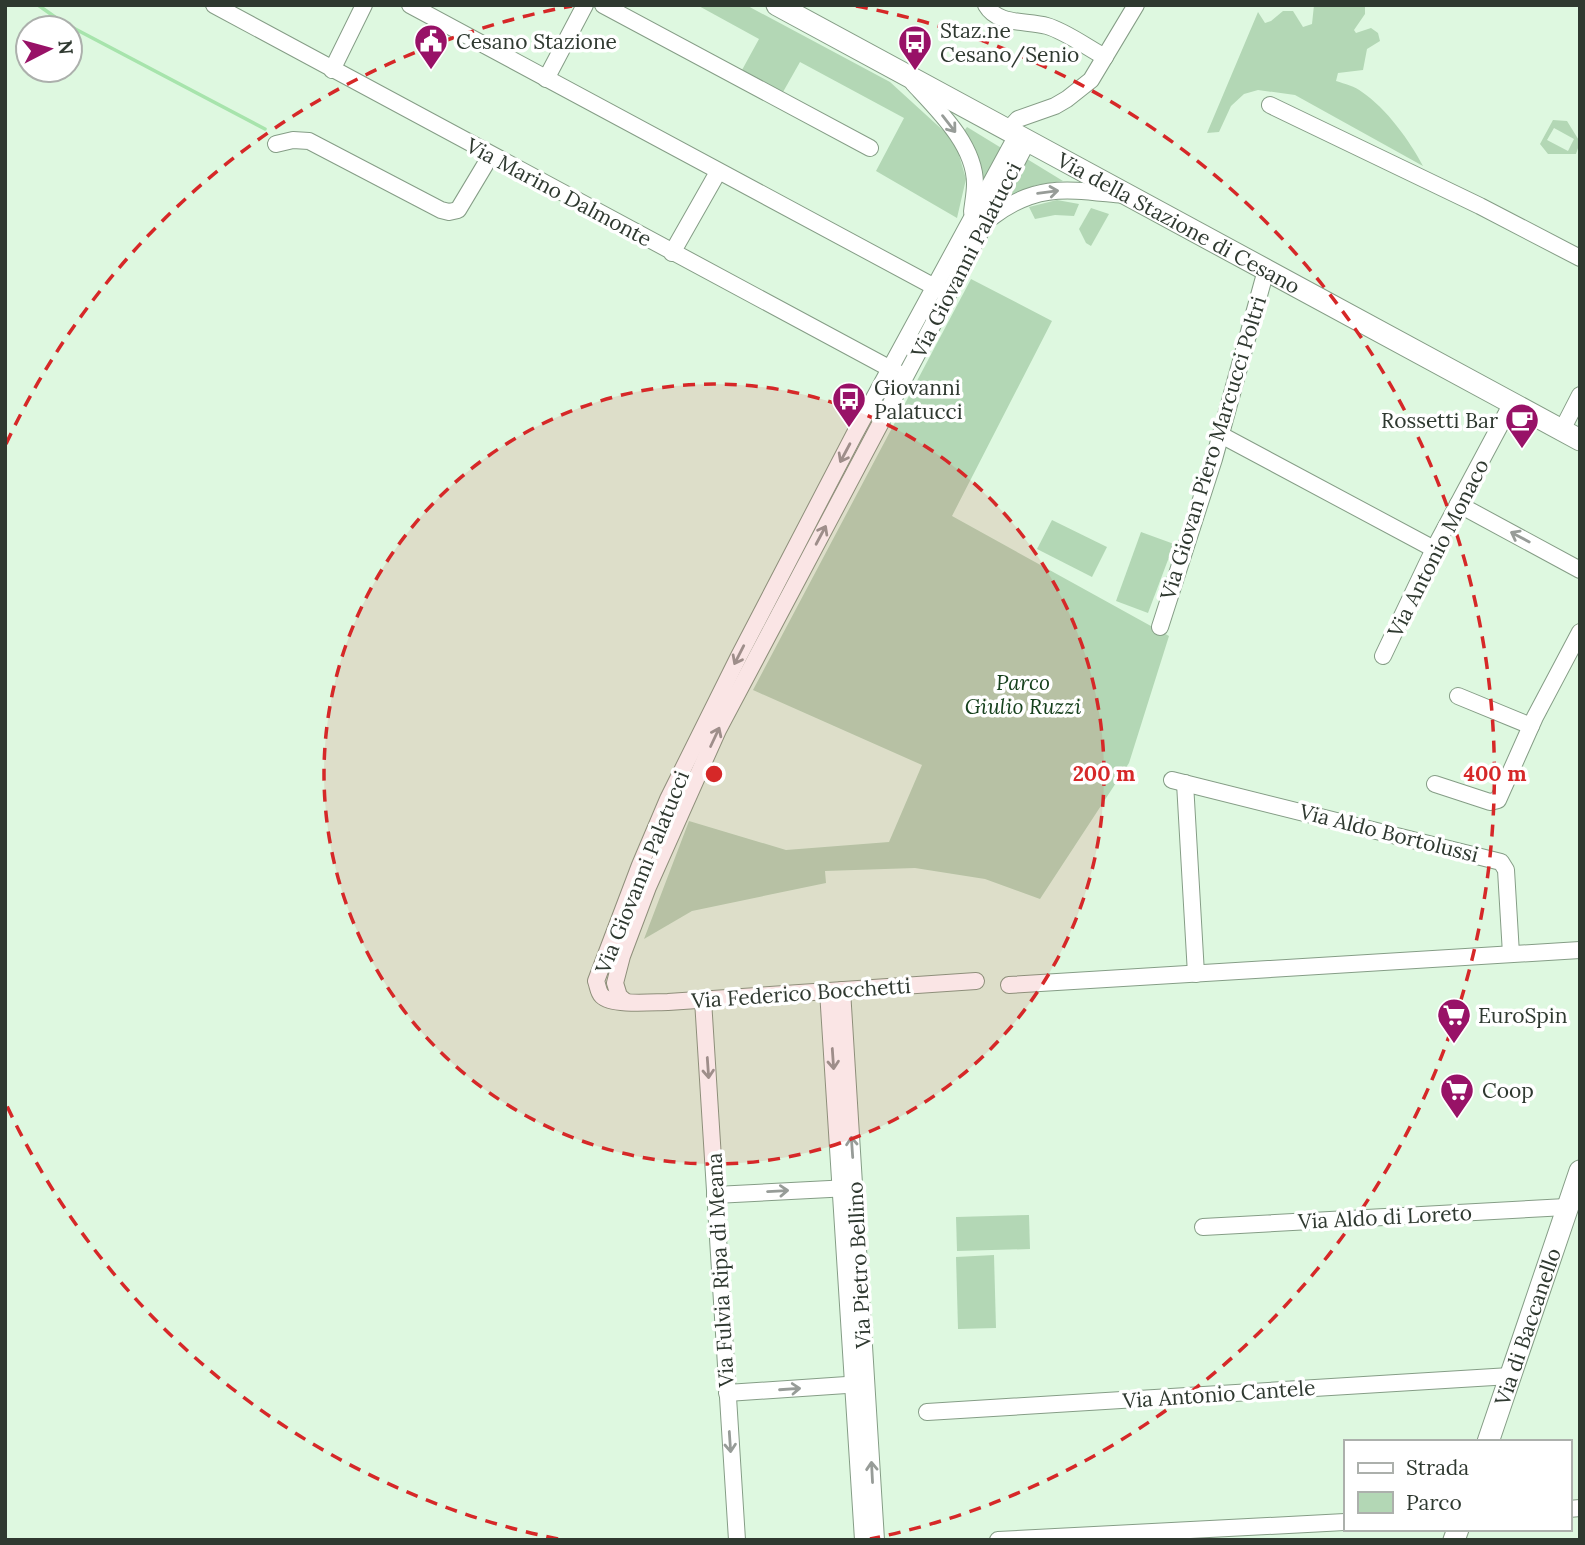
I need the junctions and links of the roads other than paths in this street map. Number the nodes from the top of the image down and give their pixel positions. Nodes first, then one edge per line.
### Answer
1 (214, 5) edge
2 (364, 5) edge
3 (410, 5) edge
4 (585, 5) edge
5 (603, 5) edge
6 (777, 5) edge
7 (986, 5) edge
8 (1136, 5) edge
9 (1105, 57) junction
10 (332, 69) junction
11 (904, 73) junction
12 (546, 79) junction
13 (1270, 105) dead end
14 (1018, 135) junction
15 (276, 144) dead end
16 (870, 148) dead end
17 (491, 155) junction
18 (718, 172) junction
19 (1131, 196) junction
20 (979, 221) junction
21 (672, 253) junction
22 (1580, 258) edge
23 (1266, 270) junction
24 (942, 291) junction
25 (898, 373) junction
26 (1580, 396) edge
27 (1513, 403) junction
28 (1221, 435) junction
29 (1571, 435) edge
30 (1458, 504) junction
31 (1434, 549) junction
32 (1580, 570) edge
33 (1160, 627) dead end
34 (1580, 632) edge
35 (1383, 656) dead end
36 (1458, 696) dead end
37 (1531, 726) junction
38 (1435, 785) dead end
39 (1580, 950) edge
40 (1511, 954) junction
41 (1196, 974) junction
42 (976, 981) dead end
43 (1009, 985) dead end
44 (835, 991) junction
45 (704, 1000) junction
46 (626, 1002) joint
47 (1580, 1171) edge
48 (848, 1188) junction
49 (715, 1195) junction
50 (1566, 1207) junction
51 (1203, 1227) dead end
52 (1510, 1376) junction
53 (860, 1384) junction
54 (727, 1393) junction
55 (927, 1412) dead end
56 (1489, 1440) edge
57 (1344, 1522) edge
58 (737, 1540) edge
59 (863, 1540) edge
60 (876, 1540) edge
61 (998, 1540) edge

1 - 10 street, Via Marino Dalmonte
2 - 10 street
3 - 12 street
4 - 12 street
5 - 16 street
6 - 11 street, Via della Stazione di Cesano
7 - 9 street
8 - 9 street
9 - 14 street
10 - 17 street, Via Marino Dalmonte
11 - 14 street, Via della Stazione di Cesano
11 -> 20 street
12 - 18 street
13 - 22 street
14 - 19 street, Via della Stazione di Cesano
14 - 20 street, Via Giovanni Palatucci
15 - 17 street
17 - 21 street, Via Marino Dalmonte
18 - 21 street
18 - 24 street
20 -> 19 street
19 - 23 street, Via della Stazione di Cesano
20 - 24 street, Via Giovanni Palatucci
21 - 25 street, Via Marino Dalmonte
23 - 27 street, Via della Stazione di Cesano
23 - 28 street, Via Giovan Piero Marcucci Poltri
24 - 25 street, Via Giovanni Palatucci
25 - 46 street, Via Giovanni Palatucci
26 - 29 street
27 - 29 street, Via della Stazione di Cesano
27 - 30 street, Via Antonio Monaco
28 - 31 street
28 - 33 street, Via Giovan Piero Marcucci Poltri
30 - 31 street, Via Antonio Monaco
32 -> 30 street
31 - 35 street, Via Antonio Monaco
34 - 37 street
36 - 37 street
37 - 38 street
39 - 40 street
40 - 41 street
40 - 41 street, Via Aldo Bortolussi
41 - 43 street
42 - 44 street, Via Federico Bocchetti
44 - 45 street, Via Federico Bocchetti
44 - 48 street, Via Pietro Bellino
45 - 46 street, Via Federico Bocchetti
45 -> 49 street, Via Fulvia Ripa di Meana
47 - 50 street, Via di Baccanello
49 -> 48 street
48 - 53 street, Via Pietro Bellino
49 - 54 street, Via Fulvia Ripa di Meana
50 - 51 street, Via Aldo di Loreto
50 - 52 street, Via di Baccanello
52 - 55 street, Via Antonio Cantele
52 - 56 street, Via di Baccanello
54 -> 53 street
53 - 59 street, Via Pietro Bellino
60 -> 53 street, Via Pietro Bellino
54 -> 58 street, Via Fulvia Ripa di Meana
57 - 61 street

